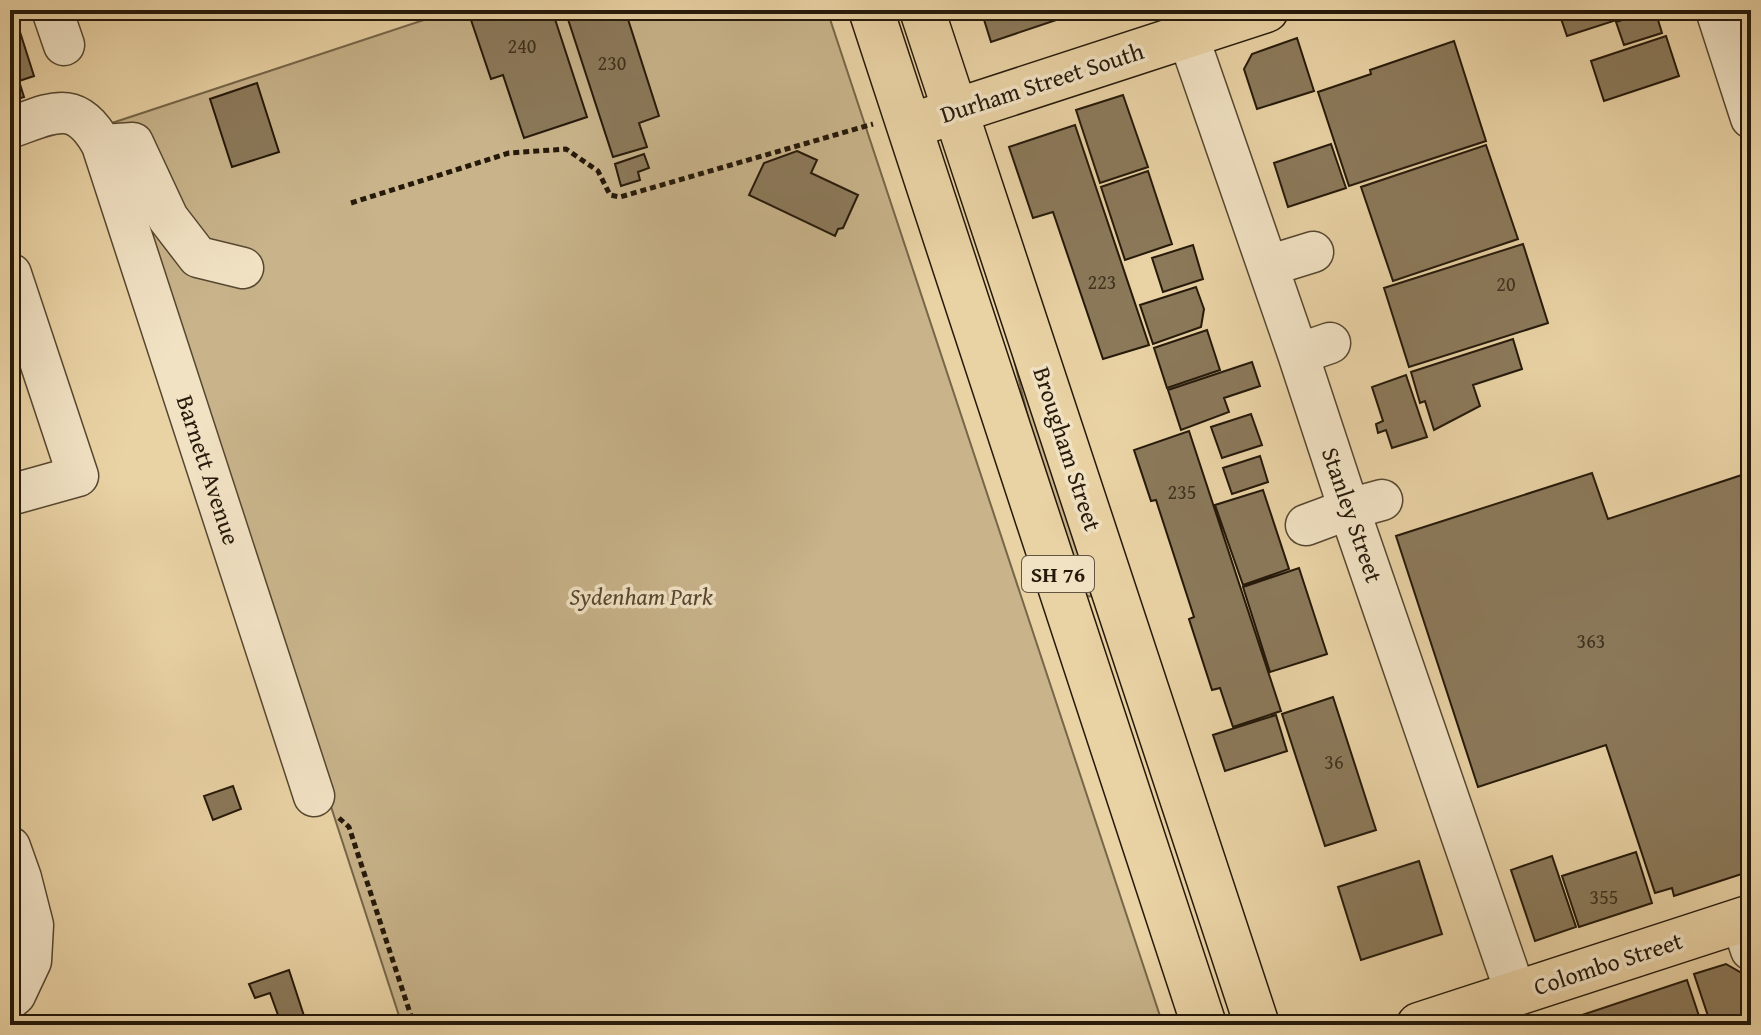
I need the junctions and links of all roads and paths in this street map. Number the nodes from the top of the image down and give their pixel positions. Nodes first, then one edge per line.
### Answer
1 (871, 10) edge
2 (922, 10) edge
3 (1266, 10) edge
4 (1716, 10) edge
5 (1188, 36) junction
6 (955, 111) junction
7 (1751, 118) edge
8 (910, 126) junction
9 (10, 128) edge
10 (102, 145) junction
11 (351, 203) dead end
12 (1313, 252) dead end
13 (1268, 266) junction
14 (243, 268) dead end
15 (10, 274) edge
16 (10, 495) edge
17 (1365, 505) junction
18 (1306, 525) dead end
19 (314, 796) joint
20 (10, 847) edge
21 (17, 894) edge
22 (1748, 929) edge
23 (1516, 994) junction
24 (10, 999) edge
25 (414, 1025) edge
26 (1204, 1025) edge
27 (1257, 1025) edge
28 (1419, 1025) edge

1 - 8 main road, Brougham Street / SH 76
2 - 6 main road, Brougham Street / SH 76
3 - 5 main road, Durham Street South
4 - 7 street
5 - 6 main road, Durham Street South
5 - 13 street, Stanley Street
6 - 8 main road, Durham Street South
6 - 27 main road, Brougham Street / SH 76
8 - 11 path
8 - 26 main road, Brougham Street / SH 76
9 - 10 street
10 - 14 street
10 - 19 street, Barnett Avenue
12 - 13 street
13 - 17 street, Stanley Street
15 - 16 street
17 - 18 street
17 - 23 street, Stanley Street
19 - 25 path
20 - 21 street
21 - 24 street
22 - 23 main road, Colombo Street
23 - 28 main road, Colombo Street

